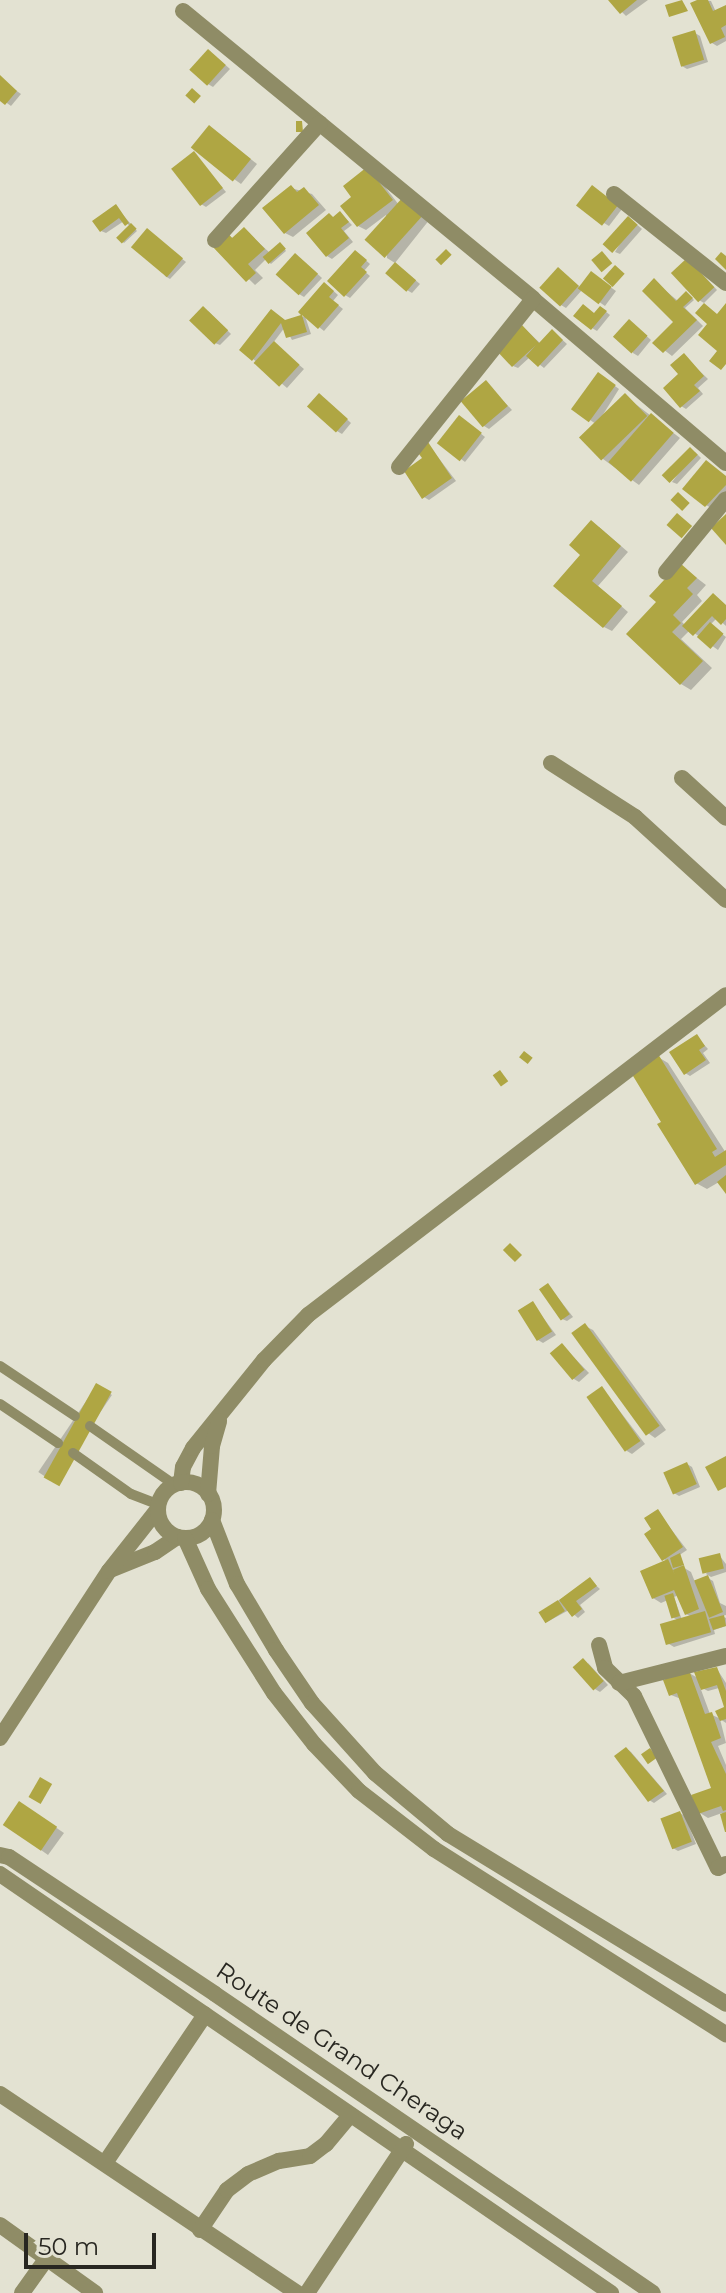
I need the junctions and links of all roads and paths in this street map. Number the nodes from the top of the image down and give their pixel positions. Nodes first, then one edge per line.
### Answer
1 (183, 11) dead end
2 (320, 123) junction
3 (614, 194) dead end
4 (215, 240) dead end
5 (726, 283) edge
6 (533, 299) junction
7 (726, 463) edge
8 (399, 467) dead end
9 (726, 499) edge
10 (666, 572) dead end
11 (551, 763) dead end
12 (682, 778) dead end
13 (726, 818) edge
14 (723, 893) edge
15 (726, 995) edge
16 (0, 1366) edge
17 (0, 1404) edge
18 (75, 1416) dead end
19 (220, 1416) junction
20 (90, 1426) dead end
21 (58, 1443) dead end
22 (73, 1453) dead end
23 (178, 1484) junction
24 (208, 1494) junction
25 (158, 1507) junction
26 (212, 1520) junction
27 (181, 1538) junction
28 (109, 1571) junction
29 (599, 1645) dead end
30 (726, 1656) edge
31 (619, 1683) junction
32 (0, 1738) edge
33 (0, 1855) edge
34 (726, 1864) edge
35 (0, 1874) edge
36 (726, 2004) edge
37 (205, 2015) junction
38 (726, 2034) edge
39 (0, 2094) edge
40 (350, 2115) junction
41 (415, 2130) junction
42 (401, 2151) junction
43 (105, 2163) junction
44 (0, 2225) edge
45 (200, 2230) junction
46 (47, 2258) junction
47 (22, 2293) edge
48 (95, 2293) edge
49 (297, 2293) edge
50 (307, 2293) edge
51 (611, 2293) edge
52 (653, 2293) edge

1 - 2 street
2 - 4 street
2 - 6 street
3 - 5 street
6 - 7 street
6 - 8 street
9 - 10 street
11 - 14 street
12 - 13 street
15 - 19 street
16 - 18 lane
17 - 21 lane
19 - 23 street
19 - 24 street
20 - 23 lane
22 - 25 lane
23 - 24 street
23 - 25 street
24 - 26 street
25 - 27 street
25 - 28 street
26 - 27 street
26 - 36 street
27 - 28 street
27 - 38 street
28 - 32 street
29 - 31 street
30 - 31 street
31 - 34 street
33 - 41 street, Route de Grand Cheraga
35 - 37 street
37 - 40 street
37 - 43 street
39 - 43 street
40 - 42 street
40 - 45 street
41 - 42 street
41 - 52 street, Route de Grand Cheraga
42 - 50 street
42 - 51 street
43 - 45 street
44 - 46 street
45 - 49 street
46 - 47 street
46 - 48 street

